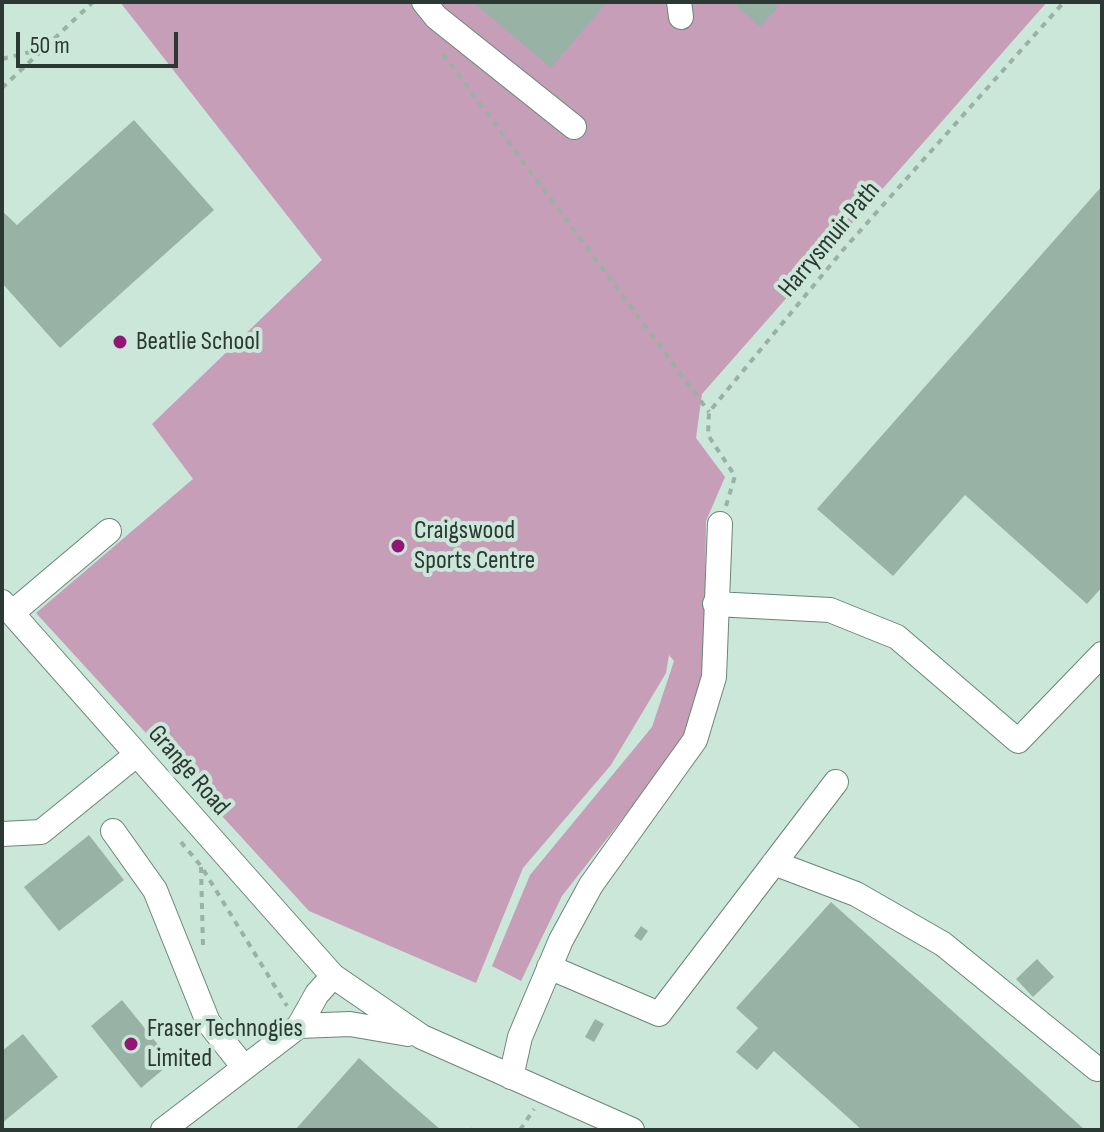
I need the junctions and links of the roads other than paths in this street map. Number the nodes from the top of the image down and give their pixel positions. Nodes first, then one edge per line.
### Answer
1 (424, 2) edge
2 (574, 127) dead end
3 (720, 524) road end
4 (109, 531) dead end
5 (715, 604) junction
6 (7, 607) edge
7 (1102, 654) edge
8 (136, 755) junction
9 (836, 782) dead end
10 (113, 831) dead end
11 (2, 834) edge
12 (774, 863) junction
13 (549, 967) junction
14 (333, 976) junction
15 (299, 1026) junction
16 (422, 1037) junction
17 (243, 1066) junction
18 (1097, 1069) dead end
19 (511, 1077) junction
20 (175, 1126) edge
21 (632, 1130) edge

1 - 2 street
3 - 5 street
4 - 6 street
5 - 7 street
5 - 13 street
6 - 8 street, Grange Road
8 - 11 street
8 - 14 street, Grange Road
9 - 12 street
10 - 17 street
12 - 13 street
12 - 18 street
13 - 19 street
14 - 15 street
14 - 16 street, Grange Road
15 - 16 street, Grange Road
15 - 17 street
16 - 19 street, Grange Road
17 - 20 street
19 - 21 street, Grange Road

